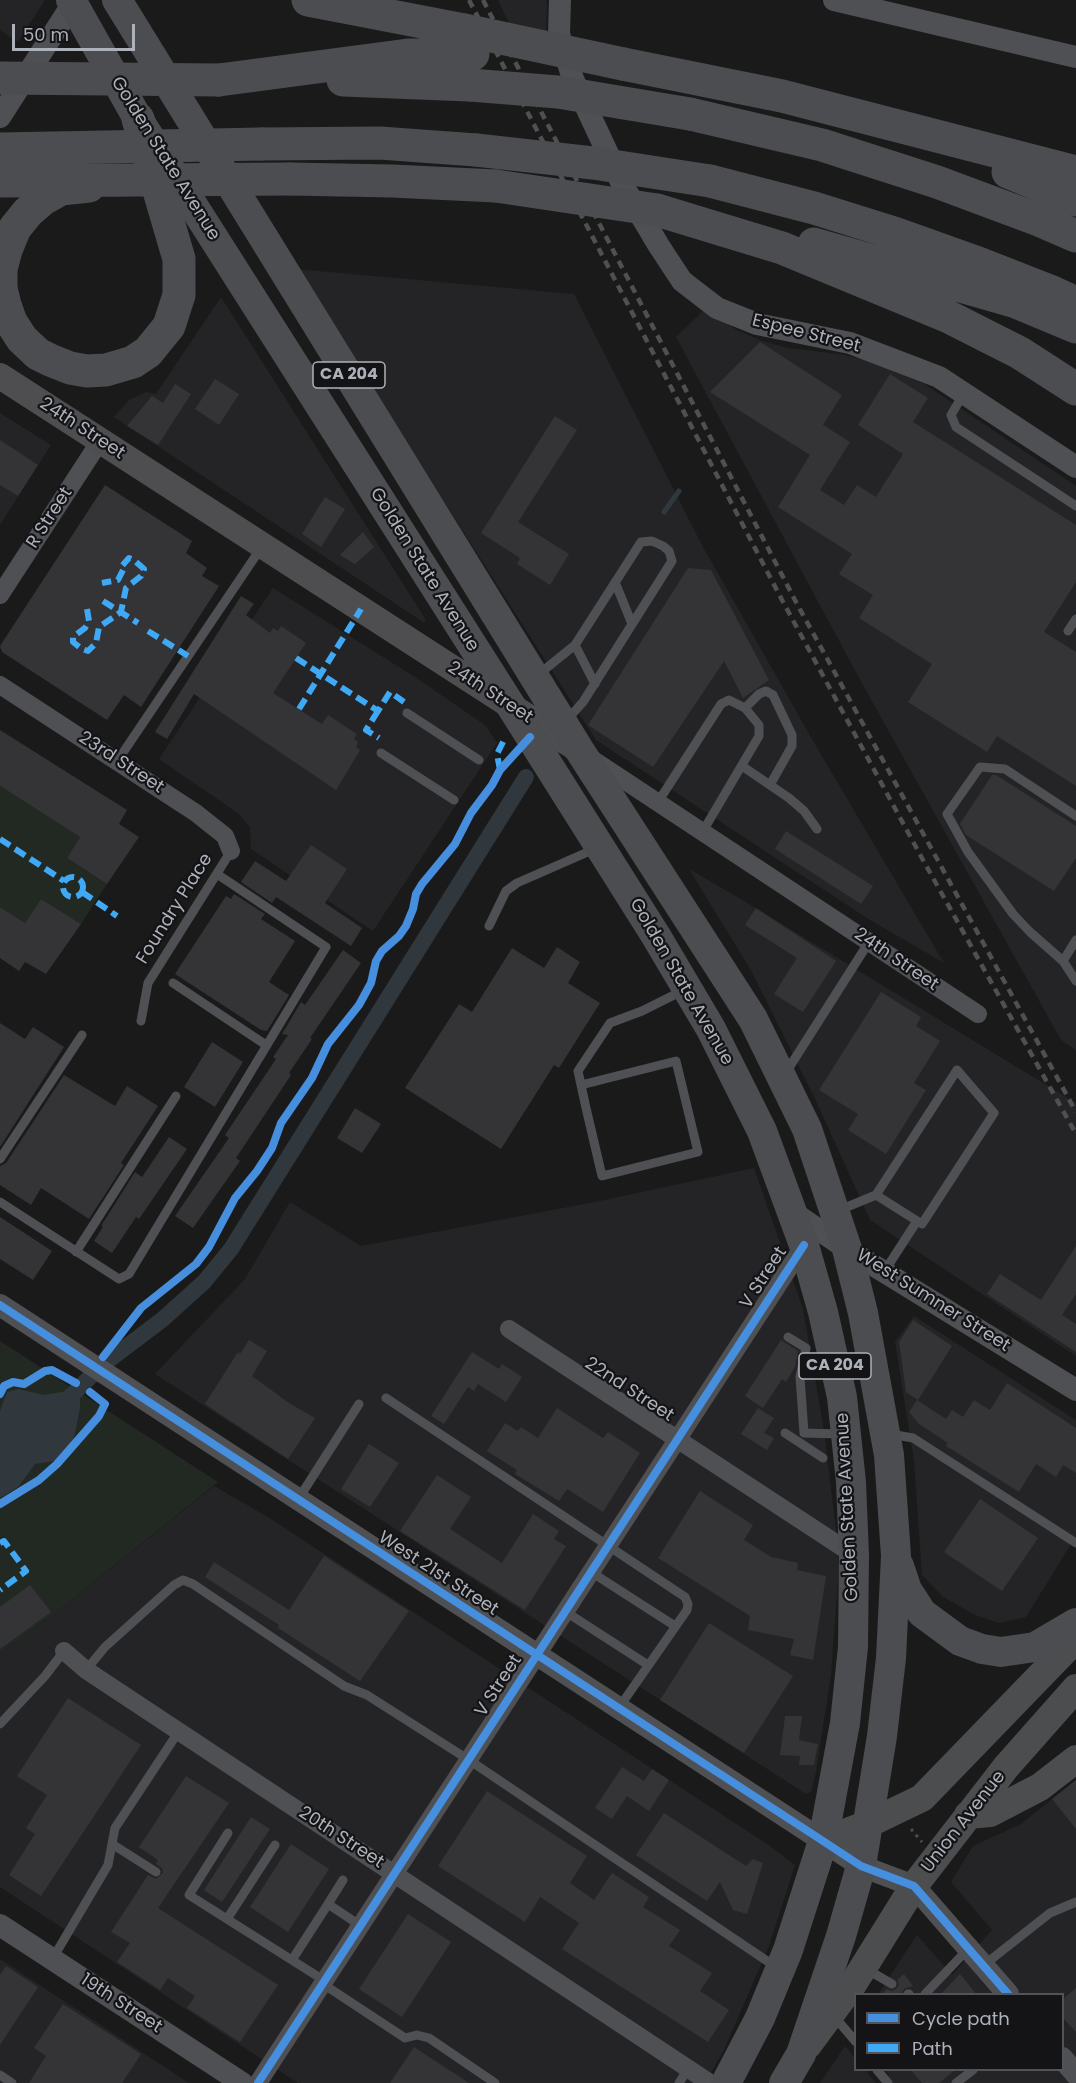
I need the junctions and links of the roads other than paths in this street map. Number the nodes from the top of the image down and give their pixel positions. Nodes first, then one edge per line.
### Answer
1 (117, 0) edge
2 (308, 0) edge
3 (560, 0) edge
4 (834, 0) edge
5 (73, 1) edge
6 (469, 57) junction
7 (1076, 57) edge
8 (0, 78) edge
9 (0, 117) edge
10 (138, 119) junction
11 (892, 125) junction
12 (0, 149) edge
13 (1076, 172) edge
14 (132, 180) junction
15 (0, 181) edge
16 (1076, 200) edge
17 (732, 227) junction
18 (1076, 236) edge
19 (1076, 303) edge
20 (1076, 327) edge
21 (0, 376) edge
22 (1076, 389) edge
23 (964, 393) junction
24 (100, 441) junction
25 (1076, 467) edge
26 (1076, 506) edge
27 (262, 546) junction
28 (615, 582) junction
29 (0, 595) edge
30 (1076, 619) edge
31 (632, 624) junction
32 (1068, 631) dead end
33 (575, 645) junction
34 (535, 677) junction
35 (595, 684) junction
36 (0, 685) edge
37 (511, 706) junction
38 (745, 708) junction
39 (407, 713) dead end
40 (564, 723) junction
41 (580, 751) junction
42 (381, 753) dead end
43 (118, 760) junction
44 (479, 760) dead end
45 (742, 766) junction
46 (770, 785) junction
47 (454, 800) dead end
48 (658, 802) junction
49 (1076, 816) edge
50 (817, 829) dead end
51 (703, 831) junction
52 (599, 847) junction
53 (231, 851) joint
54 (217, 874) junction
55 (489, 926) dead end
56 (1076, 940) edge
57 (869, 942) junction
58 (1063, 960) junction
59 (1076, 981) edge
60 (173, 983) dead end
61 (687, 988) junction
62 (978, 1014) dead end
63 (141, 1021) dead end
64 (82, 1035) dead end
65 (266, 1046) junction
66 (782, 1078) junction
67 (581, 1085) junction
68 (176, 1096) dead end
69 (0, 1159) edge
70 (876, 1195) junction
71 (0, 1202) edge
72 (791, 1211) junction
73 (836, 1212) junction
74 (917, 1221) junction
75 (804, 1245) junction
76 (847, 1249) junction
77 (76, 1252) junction
78 (884, 1272) junction
79 (0, 1305) edge
80 (509, 1329) dead end
81 (788, 1337) dead end
82 (1076, 1390) edge
83 (386, 1398) dead end
84 (359, 1404) dead end
85 (785, 1433) dead end
86 (804, 1433) junction
87 (846, 1434) junction
88 (885, 1434) junction
89 (677, 1440) junction
90 (798, 1442) junction
91 (823, 1458) dead end
92 (297, 1500) junction
93 (1076, 1543) edge
94 (609, 1545) junction
95 (854, 1555) junction
96 (896, 1556) junction
97 (591, 1572) junction
98 (566, 1612) junction
99 (1076, 1623) edge
100 (675, 1626) junction
101 (1076, 1639) edge
102 (64, 1651) joint
103 (536, 1656) junction
104 (648, 1665) junction
105 (86, 1670) junction
106 (1076, 1688) edge
107 (618, 1710) junction
108 (0, 1724) edge
109 (179, 1731) junction
110 (1076, 1759) edge
111 (469, 1760) junction
112 (968, 1815) junction
113 (868, 1824) junction
114 (228, 1833) dead end
115 (823, 1842) junction
116 (112, 1844) junction
117 (274, 1845) dead end
118 (861, 1866) junction
119 (156, 1872) dead end
120 (395, 1874) junction
121 (343, 1880) dead end
122 (915, 1886) junction
123 (1076, 1902) edge
124 (328, 1904) junction
125 (227, 1919) junction
126 (0, 1925) edge
127 (361, 1926) junction
128 (976, 1957) junction
129 (52, 1959) junction
130 (292, 1960) junction
131 (864, 1967) junction
132 (780, 1970) junction
133 (324, 1982) junction
134 (892, 1984) dead end
135 (928, 1993) edge
136 (1006, 1993) edge
137 (832, 2013) junction
138 (854, 2041) edge
139 (801, 2054) junction
140 (1064, 2060) edge
141 (878, 2071) edge
142 (972, 2071) edge
143 (1076, 2074) edge
144 (0, 2075) edge
145 (684, 2076) edge
146 (12, 2083) edge
147 (242, 2083) edge
148 (258, 2083) edge
149 (495, 2083) edge
150 (710, 2083) edge
151 (726, 2083) edge
152 (784, 2083) edge
153 (888, 2083) edge
154 (956, 2083) edge

1 - 34 highway, Golden State Avenue / CA 204
2 - 6 highway
3 - 23 street, Espee Street
4 - 7 street
5 - 9 street
5 - 10 highway, Golden State Avenue / CA 204
6 - 8 highway, bridge
6 - 11 highway, bridge
6 - 18 highway, bridge
10 - 14 highway, bridge
10 - 37 highway, Golden State Avenue / CA 204
11 - 13 highway
11 - 16 highway
12 - 19 highway, bridge
14 - 15 highway, bridge
14 - 17 highway, bridge
17 - 20 highway
17 - 22 highway
21 - 24 main road, 24th Street
23 - 25 street, Espee Street
23 - 26 lane
24 - 27 main road, 24th Street
24 - 29 street, R Street
27 - 37 main road, 24th Street
27 - 43 lane
28 - 31 lane
28 - 31 lane
28 - 33 lane
30 - 32 lane
31 - 35 lane
33 - 34 lane
33 - 35 lane
34 - 40 highway, Golden State Avenue / CA 204
35 - 40 lane
36 - 43 street, 23rd Street
37 - 41 main road, 24th Street
37 - 52 highway, Golden State Avenue / CA 204
38 - 45 lane
38 - 46 lane
38 - 48 lane
39 - 44 lane
40 - 41 highway, Golden State Avenue / CA 204
41 - 48 street, 24th Street
41 - 66 highway, Golden State Avenue / CA 204
42 - 47 lane
43 - 53 street, 23rd Street
45 - 46 lane
45 - 51 lane
46 - 50 lane
48 - 51 street, 24th Street
49 - 58 lane
51 - 57 street, 24th Street
52 - 55 lane
52 - 61 highway, Golden State Avenue / CA 204
53 - 54 lane, Foundry Place
54 - 63 lane, Foundry Place
54 - 65 lane
56 - 58 lane
57 - 62 street, 24th Street
57 - 66 lane
58 - 59 lane
60 - 65 lane
61 - 67 lane
61 - 72 highway, Golden State Avenue / CA 204
64 - 69 lane
65 - 77 lane
66 - 73 highway, Golden State Avenue / CA 204
67 - 67 lane
68 - 77 lane
70 - 73 lane
70 - 74 lane
70 - 74 lane
71 - 77 lane
72 - 75 highway, Golden State Avenue / CA 204
72 - 76 street, West Sumner Street
73 - 76 highway, Golden State Avenue / CA 204
74 - 78 lane
75 - 87 highway, Golden State Avenue / CA 204
75 - 89 street, V Street
76 - 78 street, West Sumner Street
76 - 88 highway, Golden State Avenue / CA 204
78 - 82 street, West Sumner Street
79 - 92 street, West 21st Street
80 - 89 street, 22nd Street
81 - 86 lane
83 - 94 lane
84 - 92 lane
85 - 90 lane
86 - 87 lane
86 - 90 lane
87 - 95 highway, Golden State Avenue / CA 204
88 - 93 lane
88 - 96 highway, Golden State Avenue / CA 204
89 - 94 street, V Street
89 - 95 street, 22nd Street
90 - 91 lane
92 - 103 street, West 21st Street
94 - 97 street, V Street
94 - 100 lane
95 - 115 highway, Golden State Avenue / CA 204
96 - 99 highway
96 - 113 highway, Golden State Avenue / CA 204
97 - 98 street, V Street
97 - 100 lane
98 - 103 street, V Street
98 - 104 lane
100 - 104 lane
101 - 113 main road
102 - 105 street, 20th Street
102 - 108 lane
103 - 107 street, West 21st Street
103 - 111 street, V Street
104 - 107 lane
105 - 109 street, 20th Street
105 - 111 lane
106 - 112 main road, Union Avenue
107 - 115 street, West 21st Street
109 - 116 lane
109 - 120 street, 20th Street
110 - 112 main road
111 - 120 street, V Street
111 - 132 lane
112 - 122 main road, Union Avenue
113 - 115 main road
113 - 118 highway, Golden State Avenue / CA 204
114 - 125 lane
115 - 118 street, West 21st Street
115 - 132 highway, Golden State Avenue / CA 204
116 - 119 lane
116 - 129 lane
117 - 125 lane
118 - 122 street, West 21st Street
118 - 139 highway, Golden State Avenue / CA 204
120 - 127 street, V Street
120 - 145 street, 20th Street
121 - 124 lane
122 - 128 street
122 - 131 main road, Union Avenue
123 - 128 lane
124 - 127 lane
124 - 130 lane
125 - 130 lane
126 - 129 street, 19th Street
127 - 133 street, V Street
128 - 135 lane
128 - 136 street
129 - 147 street, 19th Street
130 - 133 lane
131 - 134 lane
131 - 137 main road, Union Avenue
132 - 151 highway, Golden State Avenue / CA 204
133 - 148 street, V Street
133 - 149 lane
137 - 138 lane
137 - 139 main road, Union Avenue
139 - 152 highway, Golden State Avenue / CA 204
140 - 143 street
141 - 153 lane
142 - 154 lane
144 - 146 lane
145 - 150 street, 20th Street

